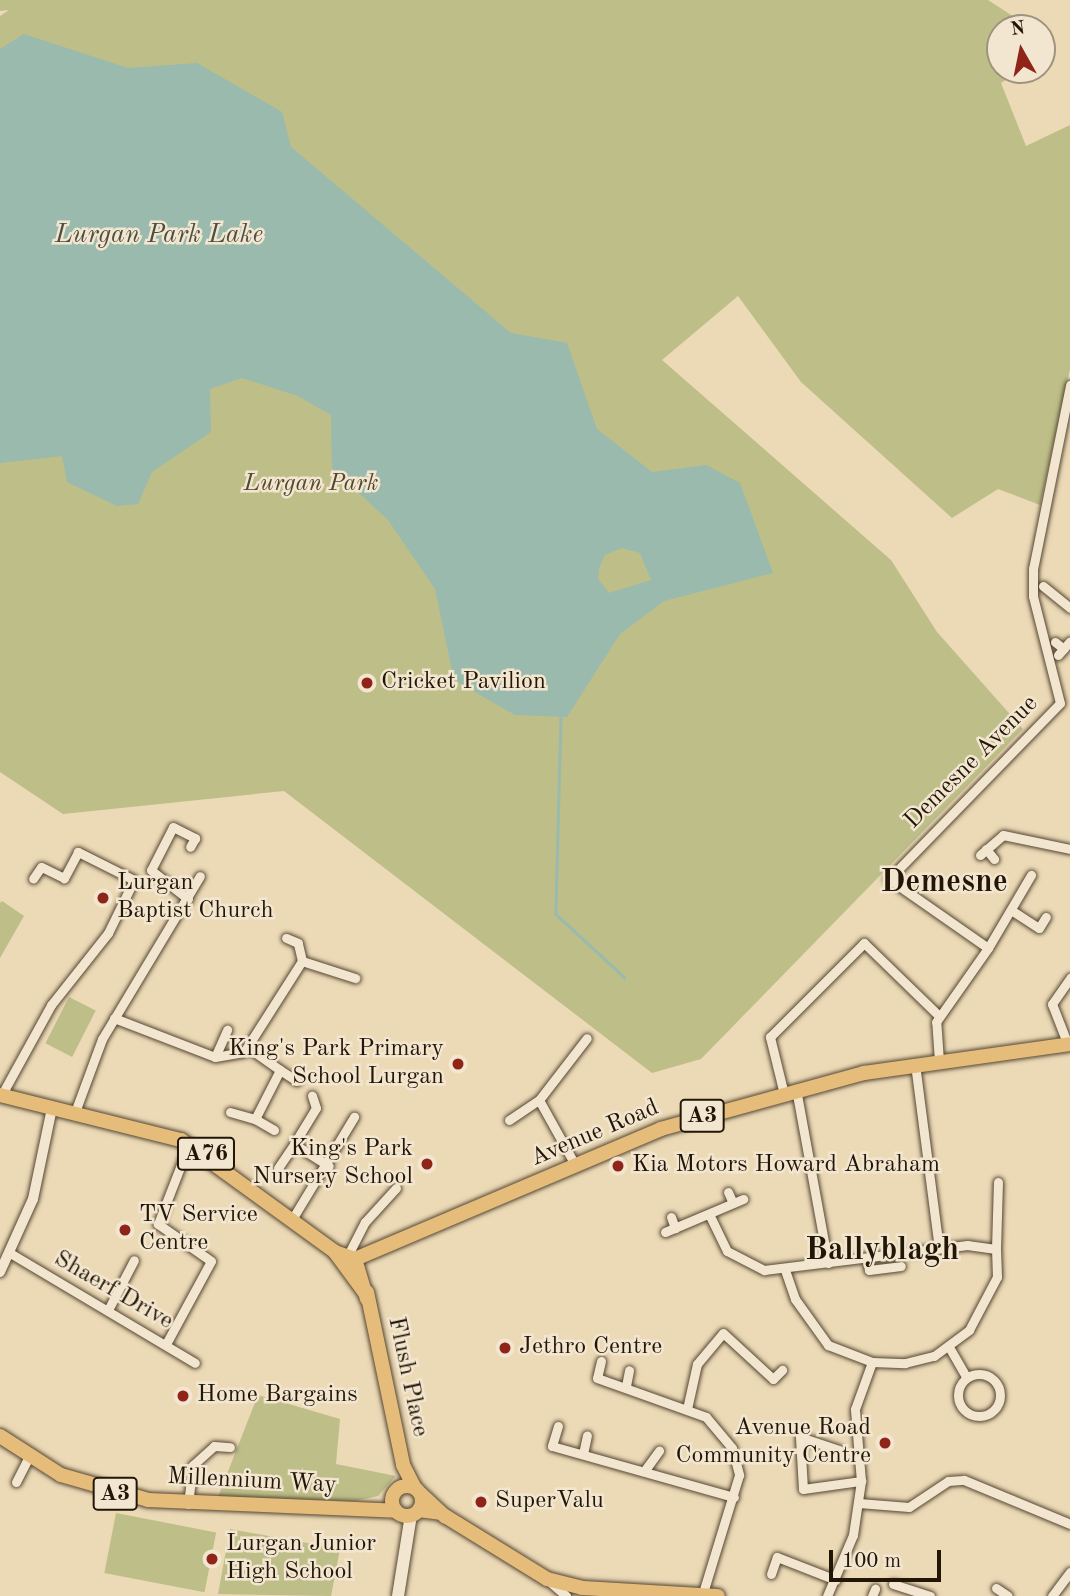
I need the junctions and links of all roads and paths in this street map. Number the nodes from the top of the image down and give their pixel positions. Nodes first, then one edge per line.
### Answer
1 (1070, 385) edge
2 (1046, 592) dead end
3 (1070, 608) edge
4 (1055, 642) dead end
5 (1064, 648) edge
6 (190, 847) dead end
7 (1070, 849) edge
8 (994, 859) dead end
9 (1031, 875) dead end
10 (200, 876) dead end
11 (33, 879) dead end
12 (188, 899) junction
13 (1011, 910) junction
14 (1046, 917) dead end
15 (286, 938) dead end
16 (988, 948) junction
17 (302, 961) junction
18 (355, 978) dead end
19 (1070, 978) edge
20 (939, 1016) junction
21 (114, 1018) junction
22 (227, 1030) dead end
23 (587, 1038) dead end
24 (1069, 1044) edge
25 (248, 1048) junction
26 (215, 1057) junction
27 (939, 1061) junction
28 (915, 1064) junction
29 (281, 1070) junction
30 (297, 1081) dead end
31 (790, 1089) junction
32 (1, 1096) edge
33 (312, 1096) dead end
34 (539, 1100) junction
35 (52, 1108) junction
36 (75, 1112) junction
37 (230, 1112) dead end
38 (354, 1117) dead end
39 (255, 1119) junction
40 (509, 1120) dead end
41 (274, 1130) dead end
42 (189, 1144) junction
43 (294, 1144) junction
44 (574, 1163) junction
45 (328, 1166) junction
46 (278, 1168) dead end
47 (998, 1182) dead end
48 (396, 1188) dead end
49 (728, 1192) dead end
50 (743, 1199) dead end
51 (733, 1203) junction
52 (709, 1214) junction
53 (671, 1217) dead end
54 (291, 1221) junction
55 (676, 1228) junction
56 (665, 1232) dead end
57 (939, 1248) junction
58 (996, 1249) junction
59 (10, 1253) junction
60 (891, 1255) junction
61 (350, 1257) junction
62 (867, 1258) junction
63 (134, 1260) dead end
64 (828, 1263) junction
65 (785, 1270) junction
66 (0, 1272) edge
67 (366, 1296) junction
68 (108, 1310) junction
69 (166, 1344) junction
70 (949, 1347) junction
71 (601, 1361) dead end
72 (872, 1362) junction
73 (195, 1363) dead end
74 (629, 1370) dead end
75 (782, 1370) dead end
76 (966, 1377) junction
77 (626, 1387) junction
78 (687, 1409) junction
79 (558, 1426) dead end
80 (0, 1427) edge
81 (587, 1435) dead end
82 (0, 1436) edge
83 (230, 1447) dead end
84 (839, 1450) dead end
85 (24, 1451) junction
86 (659, 1451) dead end
87 (583, 1454) junction
88 (645, 1471) junction
89 (861, 1481) junction
90 (16, 1482) dead end
91 (734, 1497) junction
92 (407, 1502) junction
93 (859, 1503) junction
94 (188, 1504) junction
95 (1070, 1524) edge
96 (1070, 1572) edge
97 (771, 1574) dead end
98 (547, 1579) junction
99 (835, 1580) junction
100 (893, 1584) dead end
101 (1002, 1584) dead end
102 (583, 1592) edge
103 (703, 1593) junction
104 (398, 1596) edge
105 (565, 1596) edge
106 (718, 1596) edge
107 (827, 1596) edge
108 (930, 1596) edge
109 (1008, 1596) edge
110 (1052, 1596) edge

1 - 16 street, Demesne Avenue
2 - 3 street
4 - 5 street
6 - 12 street
7 - 8 street
9 - 13 street
10 - 12 street
11 - 32 street
12 - 21 street
13 - 14 street
13 - 16 street
15 - 17 street
16 - 20 street
17 - 18 street
17 - 25 street
19 - 24 street
20 - 27 street
20 - 31 street
21 - 26 street
21 - 36 street
22 - 26 street
23 - 34 street
24 - 27 main road, Avenue Road / A3
25 - 26 street
25 - 29 street
27 - 28 main road, Avenue Road / A3
28 - 31 main road, Avenue Road / A3
28 - 57 street
29 - 30 street
29 - 39 street
31 - 44 main road, Avenue Road / A3
31 - 64 street
32 - 35 main road, A76
33 - 43 street
34 - 40 street
34 - 44 street
35 - 36 main road, A76
35 - 59 street
36 - 42 main road, A76
37 - 39 street
38 - 45 street
39 - 41 street
42 - 54 main road, A76
42 - 69 street
43 - 45 street
43 - 46 street
44 - 61 main road, Avenue Road / A3
45 - 54 street
47 - 58 street
48 - 61 street
49 - 51 street
50 - 51 street
51 - 52 street
52 - 55 street
52 - 65 street
53 - 55 street
54 - 61 main road, A76
55 - 56 street
57 - 58 street
57 - 60 street
58 - 70 street
59 - 66 street
59 - 68 street, Shaerf Drive
60 - 62 street
60 - 62 street
61 - 67 main road, Flush Place
61 - 67 main road
62 - 64 street
63 - 68 street
64 - 65 street
65 - 72 street
67 - 92 main road, Flush Place
68 - 69 street, Shaerf Drive
69 - 73 street, Shaerf Drive
70 - 72 street
70 - 76 street
71 - 77 street
72 - 89 street
74 - 77 street
75 - 78 street
76 - 76 street
77 - 78 street
78 - 91 street
79 - 87 street
80 - 85 main road, Millennium Way / A3
81 - 87 street
82 - 85 main road, Millennium Way / A3
83 - 94 street
84 - 89 street
85 - 90 street
85 - 94 main road, Millennium Way / A3
86 - 88 street
87 - 88 street
88 - 91 street
89 - 93 street
91 - 103 street
92 - 94 main road, Millennium Way / A3
92 - 98 main road, Flush Place
92 - 104 main road
93 - 95 street
93 - 99 street
96 - 110 street
97 - 99 street
98 - 102 main road, Flush Place
98 - 105 street
99 - 107 street
100 - 108 street
101 - 109 street
102 - 103 main road, Flush Place
103 - 106 main road, Flush Place

